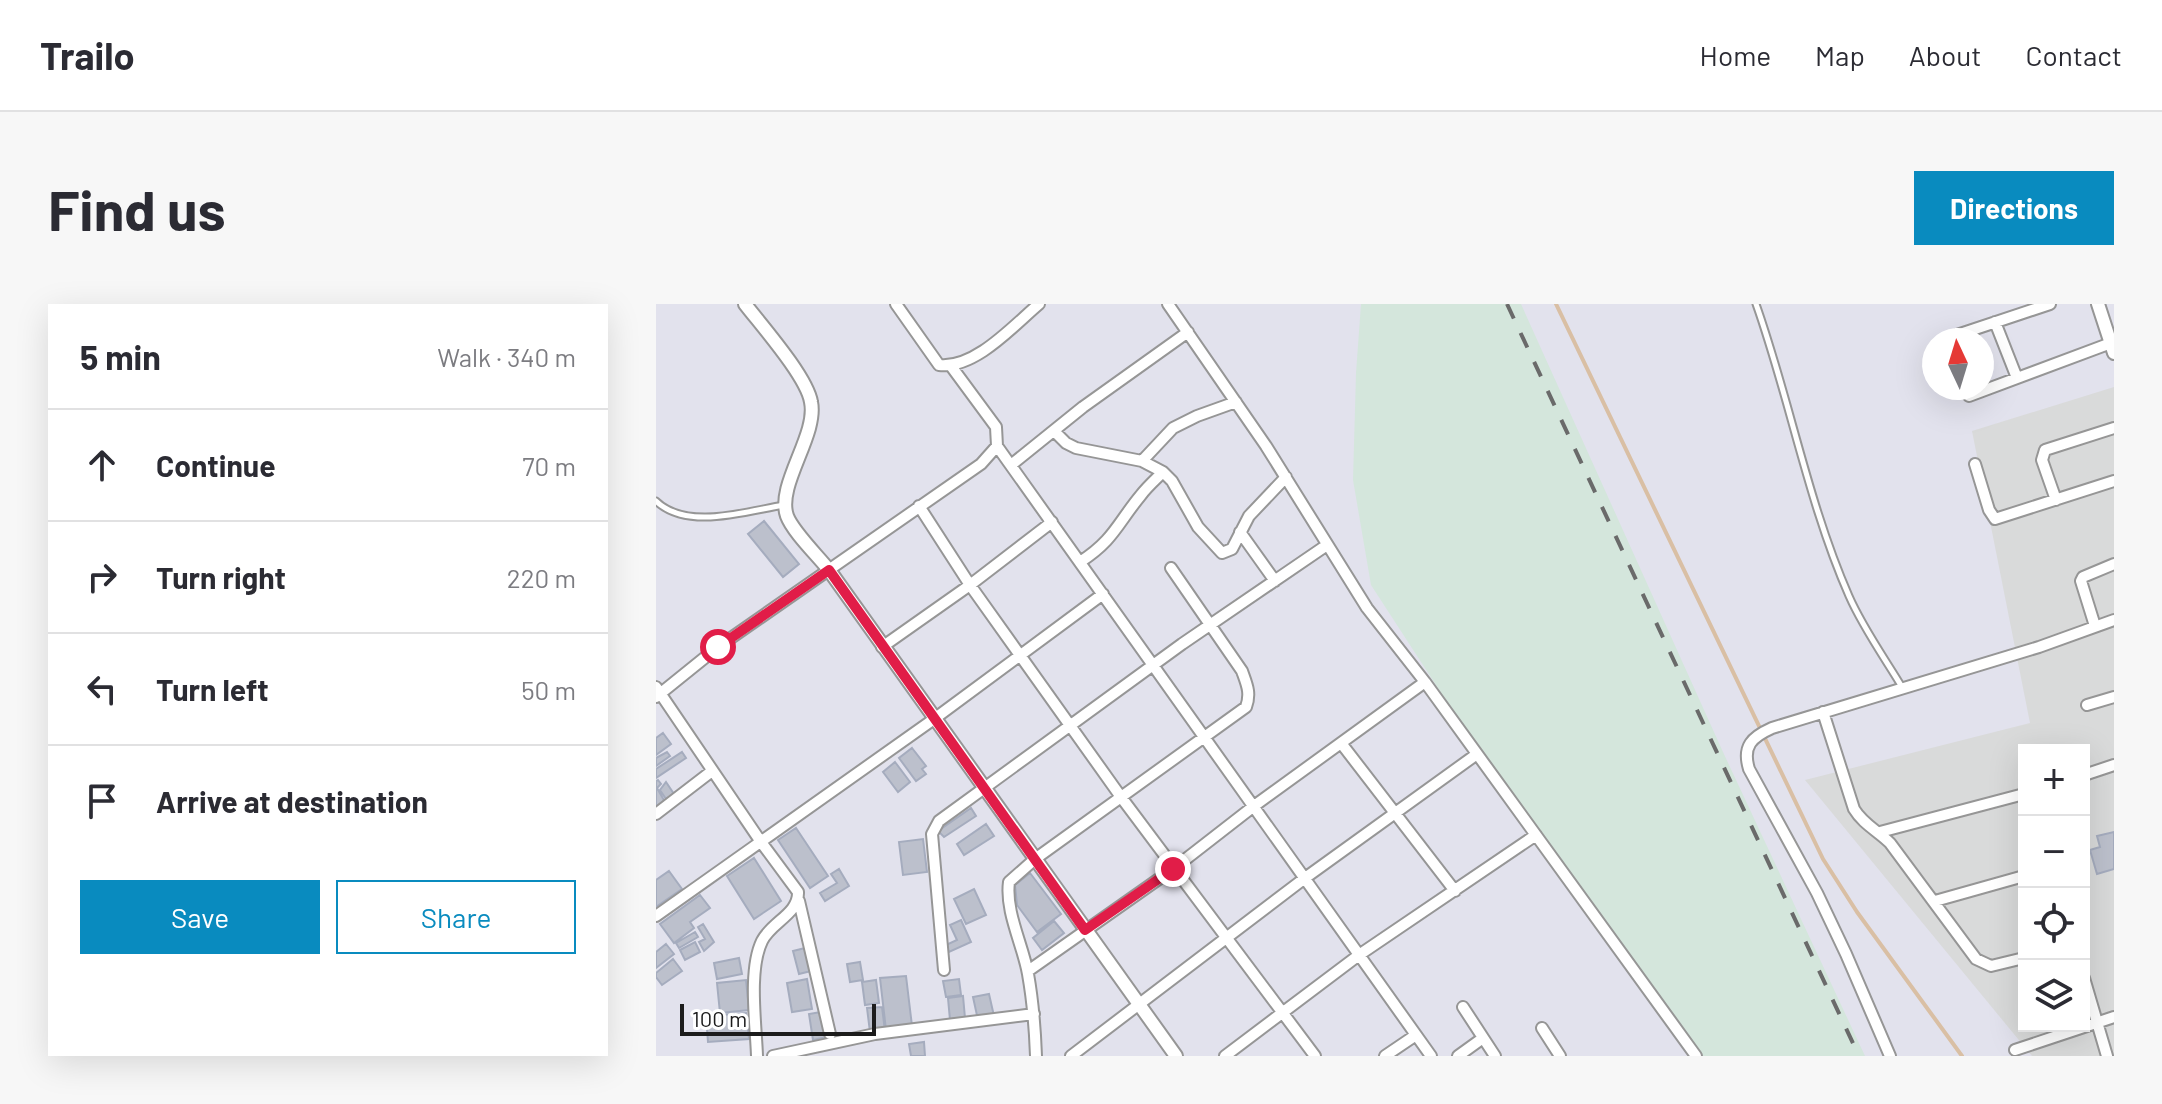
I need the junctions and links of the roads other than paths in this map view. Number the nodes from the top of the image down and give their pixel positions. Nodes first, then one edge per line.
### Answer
1 (745, 304) edge
2 (896, 304) edge
3 (1039, 304) edge
4 (1168, 304) edge
5 (1756, 304) edge
6 (2050, 304) edge
7 (2098, 304) edge
8 (1995, 322) junction
9 (1977, 328) edge
10 (1188, 332) junction
11 (2112, 348) edge
12 (951, 366) junction
13 (2017, 378) junction
14 (1994, 387) edge
15 (1236, 402) junction
16 (2114, 428) edge
17 (1054, 431) junction
18 (997, 446) junction
19 (1142, 461) junction
20 (1975, 464) dead end
21 (1011, 465) junction
22 (1163, 472) junction
23 (1286, 477) junction
24 (2114, 481) edge
25 (2056, 500) junction
26 (656, 501) edge
27 (785, 505) junction
28 (919, 506) junction
29 (1052, 522) junction
30 (1240, 532) junction
31 (1327, 545) junction
32 (1080, 562) junction
33 (2114, 564) edge
34 (1171, 568) dead end
35 (829, 570) junction
36 (1275, 581) junction
37 (970, 585) junction
38 (1103, 594) junction
39 (2114, 620) edge
40 (1211, 626) junction
41 (2095, 626) junction
42 (882, 647) junction
43 (1020, 654) junction
44 (1153, 665) junction
45 (1425, 682) junction
46 (1902, 687) junction
47 (658, 692) edge
48 (2114, 697) edge
49 (2087, 705) dead end
50 (1823, 712) junction
51 (934, 719) junction
52 (1069, 725) junction
53 (1205, 738) junction
54 (1341, 743) junction
55 (1477, 754) junction
56 (2113, 769) edge
57 (712, 771) junction
58 (2090, 774) edge
59 (983, 787) junction
60 (2018, 796) edge
61 (1121, 797) junction
62 (1254, 806) junction
63 (656, 814) edge
64 (1396, 814) junction
65 (1880, 832) junction
66 (1536, 835) junction
67 (761, 842) junction
68 (1035, 859) junction
69 (1173, 869) junction
70 (1305, 878) junction
71 (2018, 878) edge
72 (1455, 891) junction
73 (799, 901) junction
74 (1935, 901) junction
75 (656, 916) edge
76 (1085, 930) junction
77 (1226, 937) junction
78 (1359, 955) junction
79 (2018, 959) edge
80 (944, 970) dead end
81 (1028, 971) junction
82 (2090, 997) edge
83 (1140, 1006) junction
84 (1463, 1007) dead end
85 (1283, 1012) junction
86 (1034, 1014) junction
87 (2114, 1017) edge
88 (2098, 1022) junction
89 (1542, 1028) dead end
90 (830, 1034) dead end
91 (1416, 1035) junction
92 (1483, 1038) junction
93 (2015, 1050) dead end
94 (776, 1055) edge
95 (757, 1056) edge
96 (1036, 1056) edge
97 (1071, 1056) edge
98 (1176, 1056) edge
99 (1225, 1056) edge
100 (1315, 1056) edge
101 (1385, 1056) edge
102 (1431, 1056) edge
103 (1458, 1056) edge
104 (1495, 1056) edge
105 (1560, 1056) edge
106 (1696, 1056) edge
107 (1890, 1056) edge
108 (2107, 1056) edge

1 - 27 street
2 - 12 street
3 - 12 street
4 - 10 street
5 - 46 lane
6 - 8 street
7 - 11 street
8 - 9 street
8 - 13 street
10 - 15 street
10 - 17 street
11 - 13 street
12 - 18 street
13 - 14 street
15 - 19 street
15 - 23 street
16 - 25 street
17 - 19 street
17 - 21 street
18 - 21 street
18 - 28 street
19 - 22 street
20 - 25 street
21 - 29 street
22 - 30 street
22 - 32 street
23 - 30 street
23 - 31 street
24 - 25 street
26 - 27 lane
27 - 35 street
28 - 35 street
28 - 37 street
29 - 32 street
29 - 37 street
30 - 36 street
31 - 36 street
31 - 45 street
32 - 38 street
33 - 41 street
34 - 40 street
35 - 42 street
35 - 47 street
36 - 40 street
37 - 42 street
37 - 43 street
38 - 43 street
38 - 44 street
39 - 41 street
40 - 44 street
40 - 53 street
41 - 46 street
42 - 51 street
43 - 51 street
43 - 52 street
44 - 52 street
44 - 53 street
45 - 54 street
45 - 55 street
46 - 50 street
47 - 57 street
48 - 49 street
50 - 65 street
50 - 107 street
51 - 59 street
51 - 67 street
52 - 59 street
52 - 61 street
53 - 61 street
53 - 62 street
54 - 62 street
54 - 64 street
55 - 64 street
55 - 66 street
56 - 58 street
57 - 63 street
57 - 67 street
59 - 68 street
59 - 80 street
60 - 65 street
61 - 68 street
61 - 69 street
62 - 69 street
62 - 70 street
64 - 70 street
64 - 72 street
65 - 74 street
66 - 72 street
66 - 106 street
67 - 73 street
67 - 75 street
68 - 76 street
68 - 81 street
69 - 76 street
69 - 77 street
70 - 77 street
70 - 78 street
71 - 74 street
72 - 78 street
73 - 90 street
73 - 95 street
74 - 79 street
76 - 81 street
76 - 83 street
77 - 83 street
77 - 85 street
78 - 85 street
78 - 91 street
81 - 86 street
82 - 88 street
83 - 97 street
83 - 98 street
84 - 92 street
85 - 99 street
85 - 100 street
86 - 94 street
86 - 96 street
87 - 88 street
88 - 93 street
88 - 108 street
89 - 105 street
91 - 101 street
91 - 102 street
92 - 103 street
92 - 104 street

